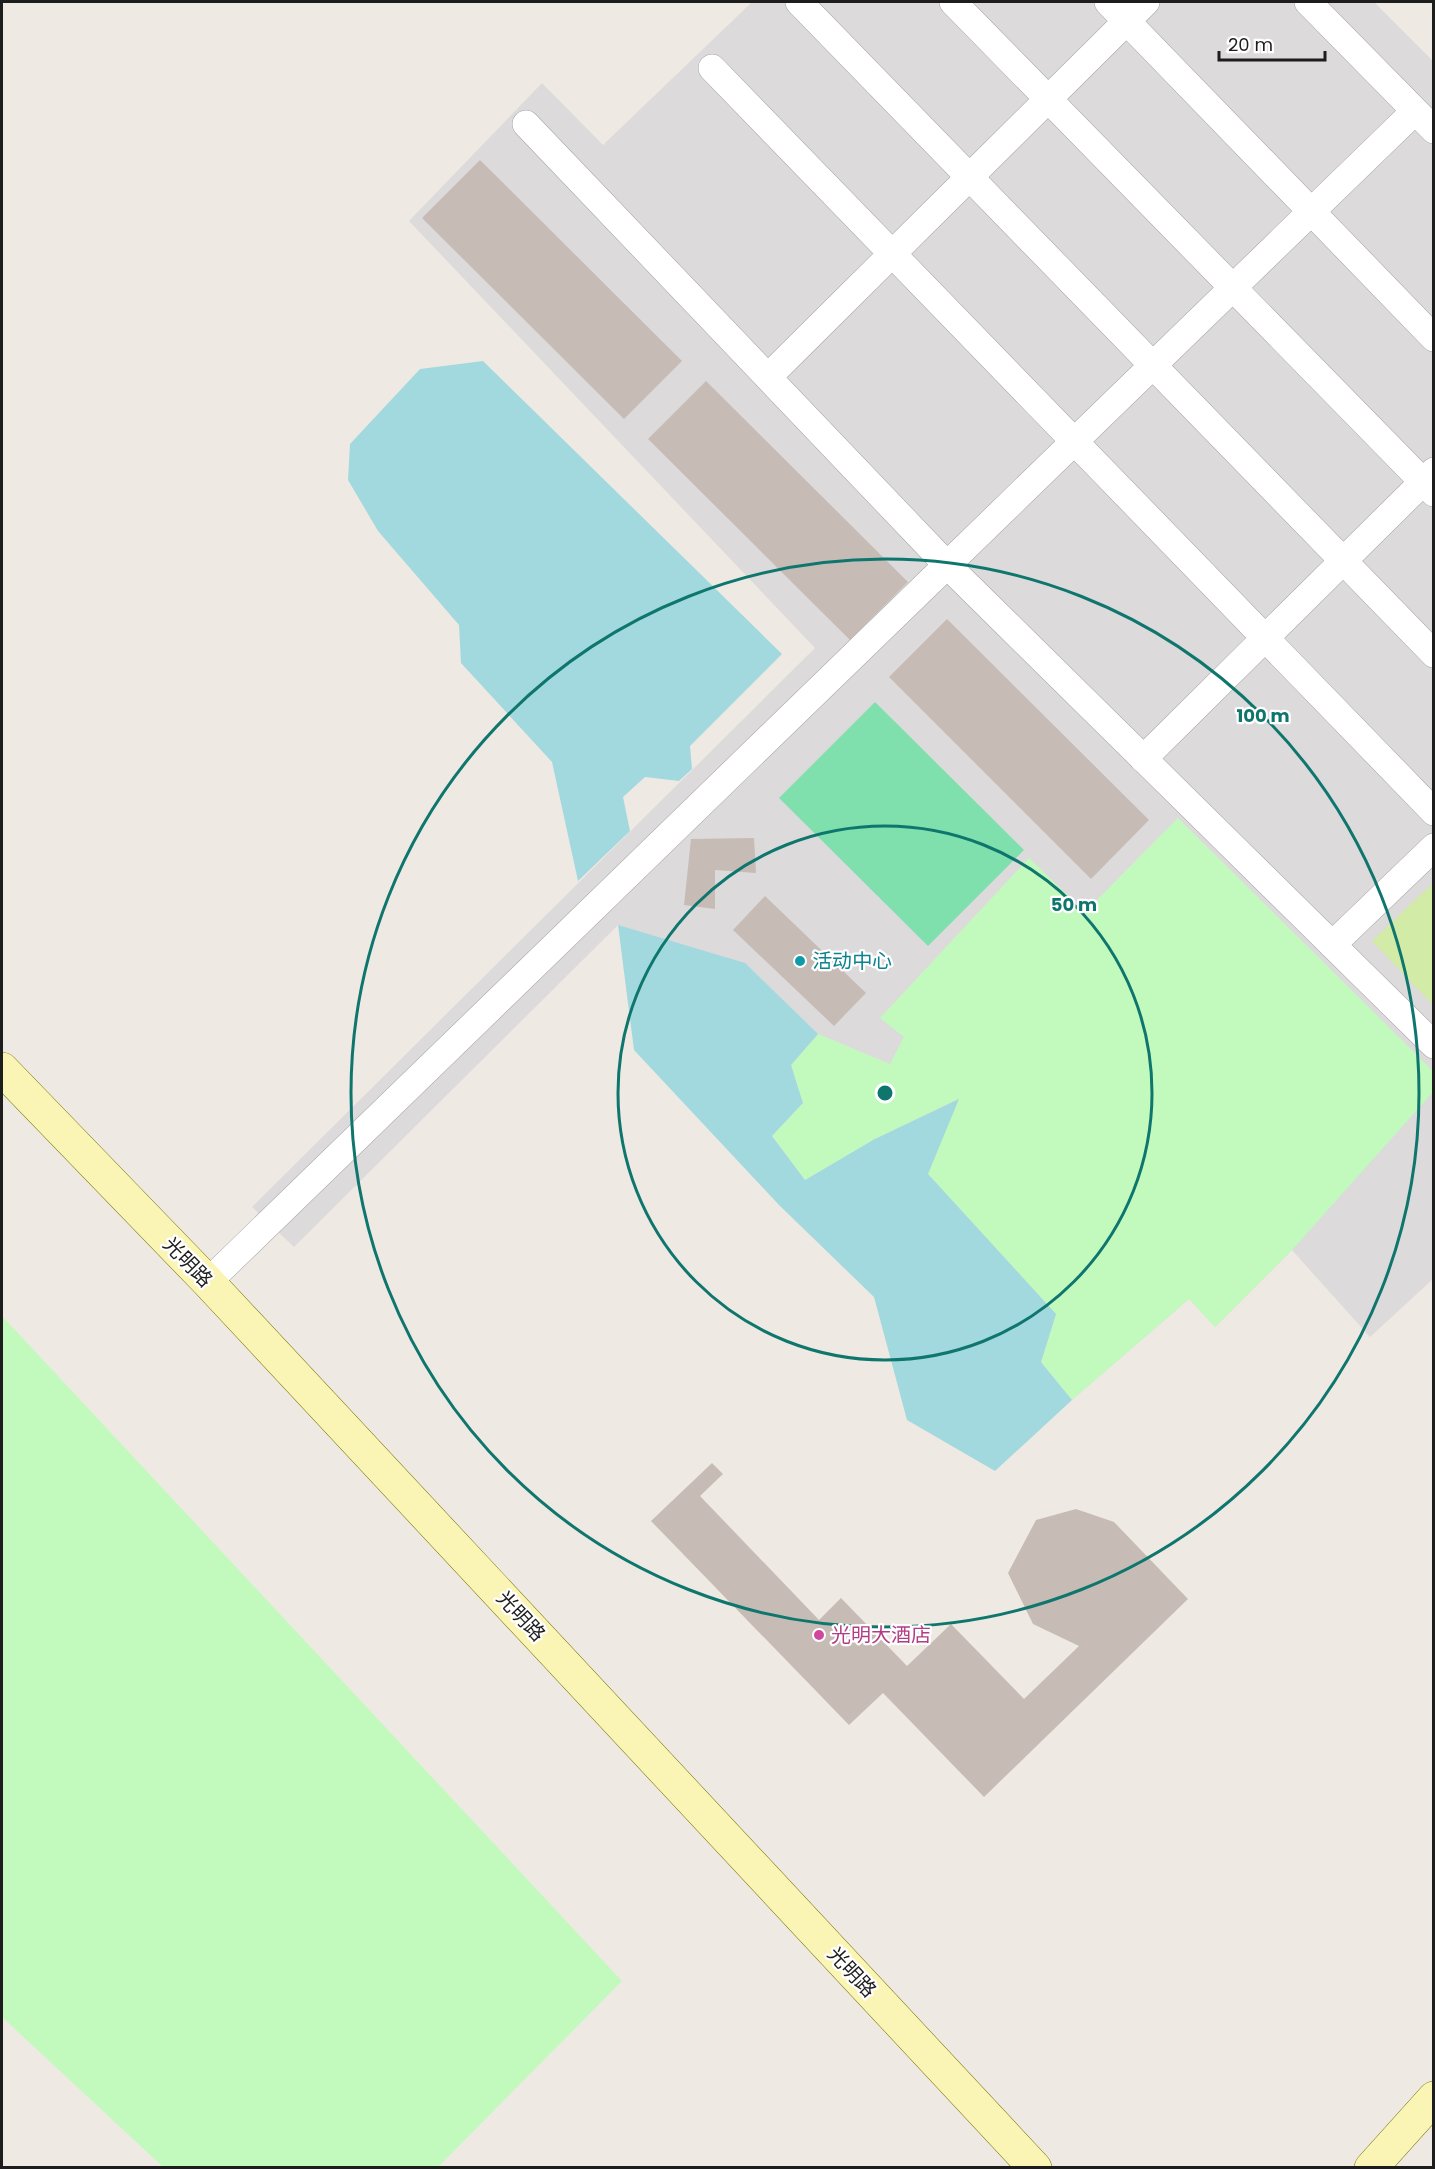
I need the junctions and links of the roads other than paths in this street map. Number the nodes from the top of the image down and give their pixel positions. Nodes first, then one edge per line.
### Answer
1 (799, 2) edge
2 (953, 2) edge
3 (1146, 2) edge
4 (1308, 2) edge
5 (1118, 11) edge
6 (712, 68) dead end
7 (1048, 98) junction
8 (1415, 111) junction
9 (526, 124) dead end
10 (1434, 130) edge
11 (969, 177) junction
12 (1311, 211) junction
13 (892, 254) junction
14 (1233, 288) junction
15 (1434, 338) edge
16 (1153, 366) junction
17 (768, 377) junction
18 (1075, 442) junction
19 (1430, 482) edge
20 (1343, 561) junction
21 (948, 566) junction
22 (1265, 638) junction
23 (1434, 654) edge
24 (1143, 759) junction
25 (1434, 812) edge
26 (1434, 847) edge
27 (1332, 945) junction
28 (1434, 1045) edge
29 (2, 1070) edge
30 (208, 1282) junction
31 (1434, 2098) edge
32 (1035, 2168) edge
33 (1371, 2168) edge

1 - 11 street
2 - 7 street
3 - 5 street
4 - 8 street
5 - 7 street
5 - 12 street
6 - 13 street
7 - 11 street
7 - 14 street
8 - 10 street
8 - 12 street
9 - 17 street
11 - 13 street
11 - 16 street
12 - 14 street
12 - 15 street
13 - 17 street
13 - 18 street
14 - 16 street
14 - 19 street
16 - 18 street
16 - 20 street
17 - 21 street
18 - 21 street
18 - 22 street
19 - 20 street
20 - 22 street
20 - 23 street
21 - 24 street
21 - 30 street
22 - 24 street
22 - 25 street
24 - 27 street
26 - 27 street
27 - 28 street
29 - 30 main road, 光明路
30 - 32 main road, 光明路
31 - 33 main road

